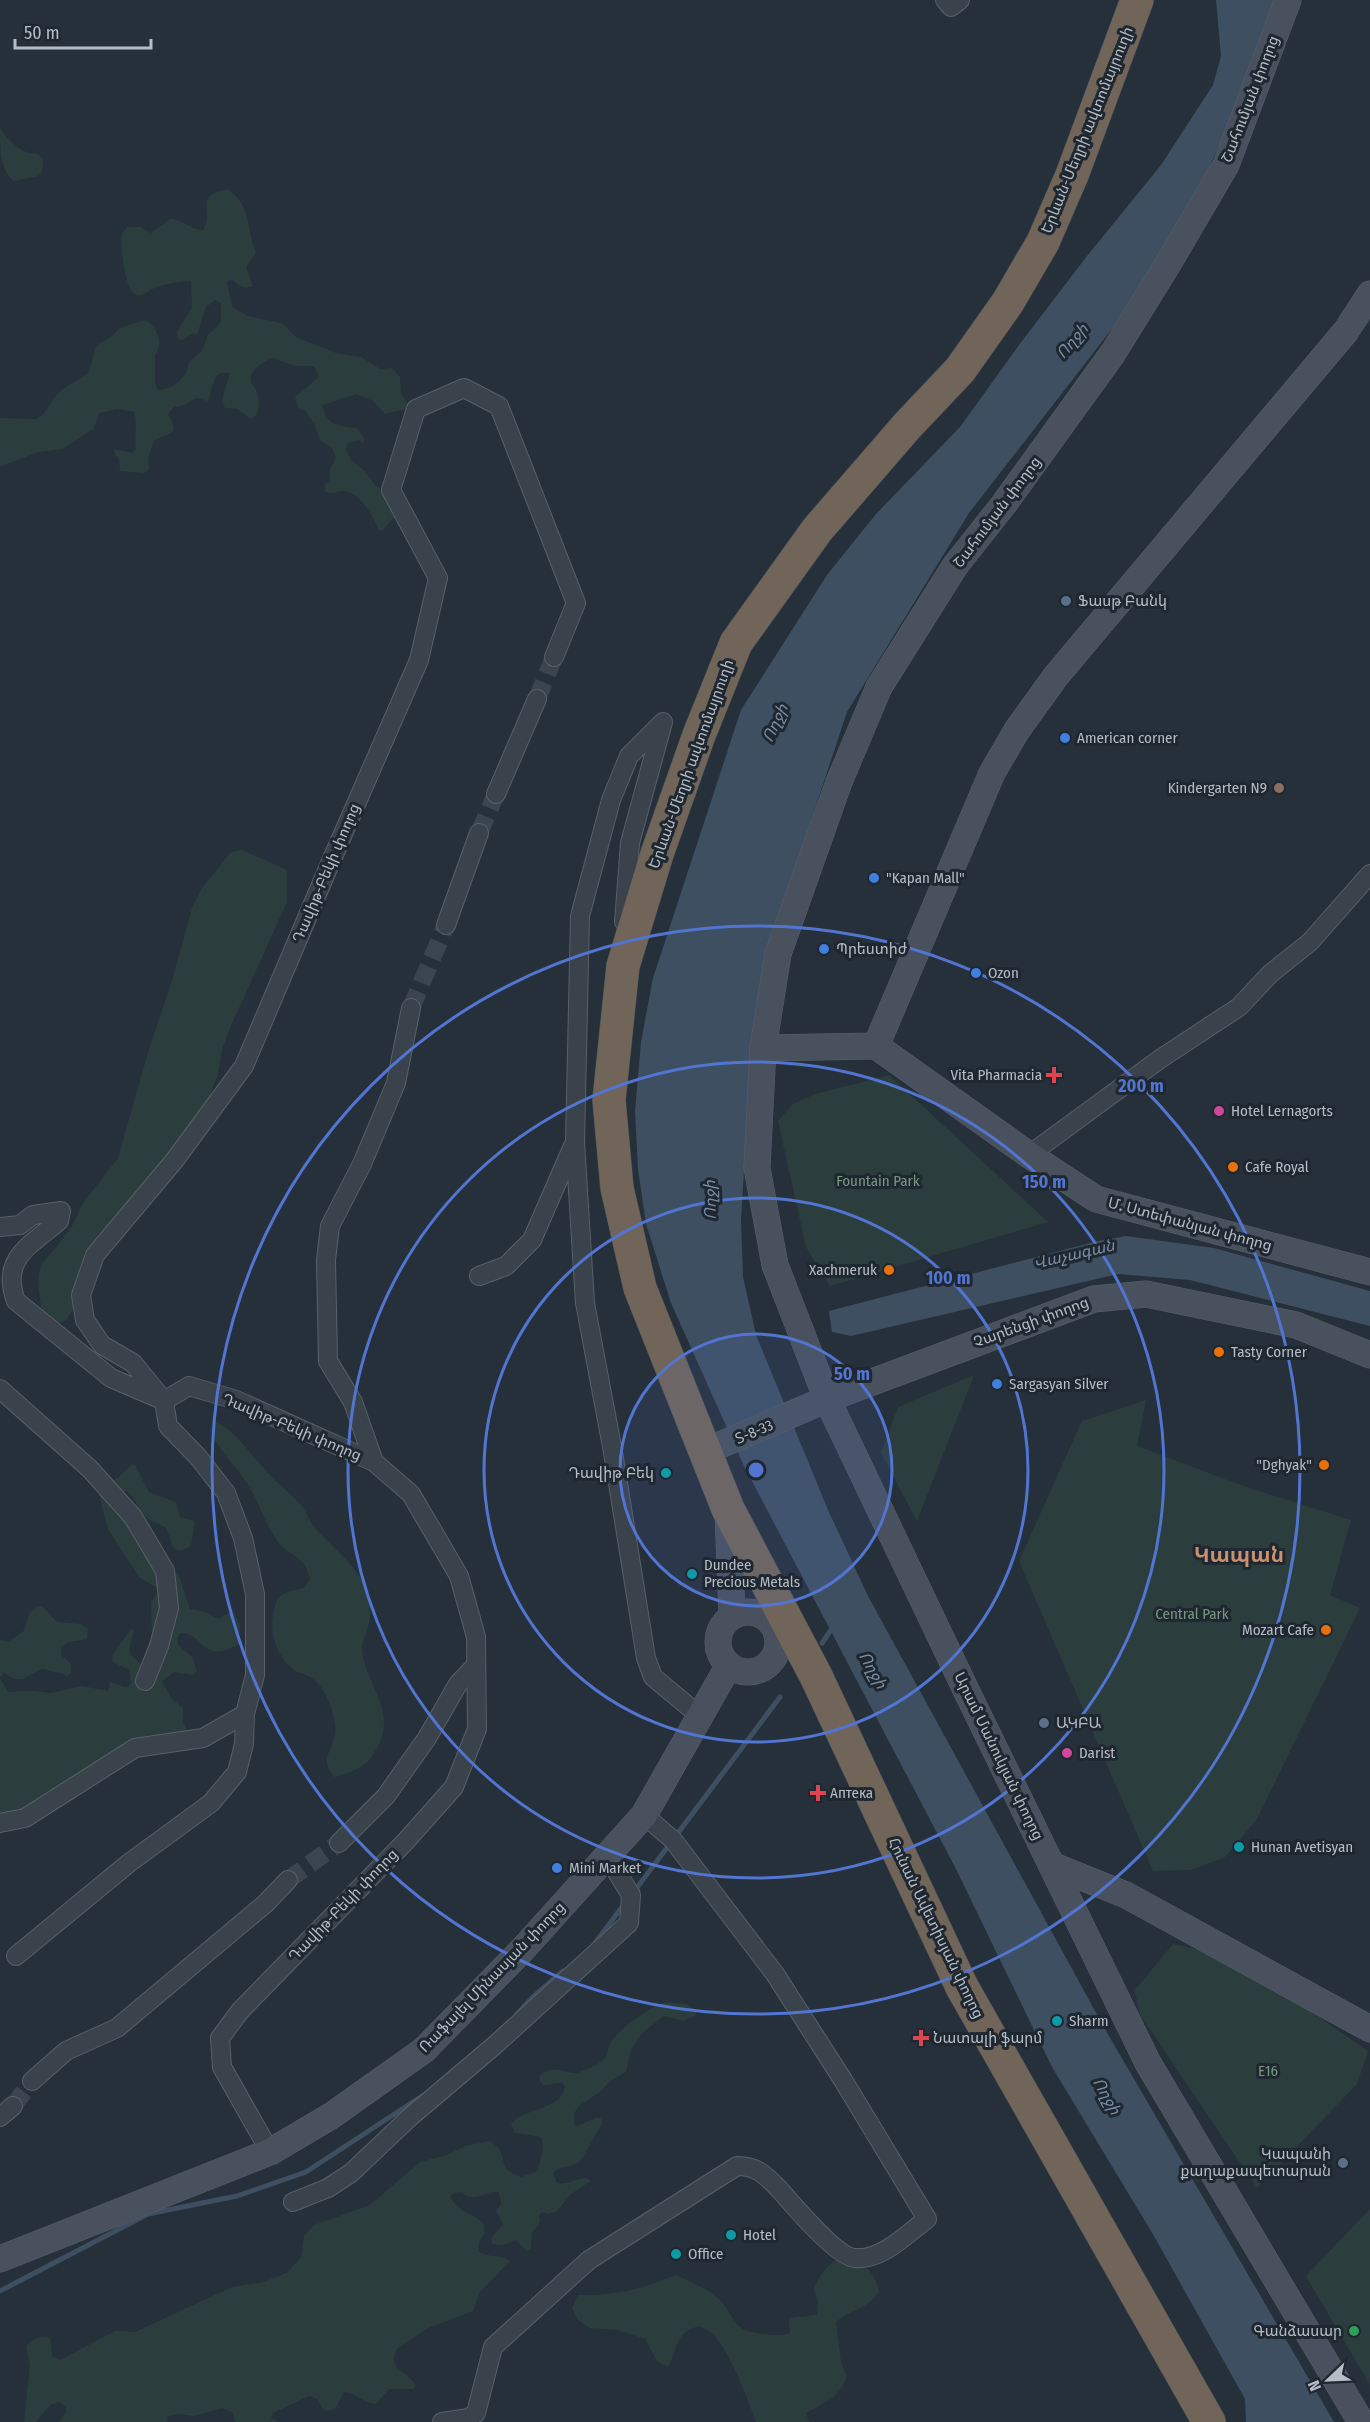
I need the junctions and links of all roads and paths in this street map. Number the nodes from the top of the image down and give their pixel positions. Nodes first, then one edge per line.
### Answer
1 (945, 0) edge
2 (960, 0) edge
3 (1137, 0) edge
4 (1288, 0) edge
5 (1370, 294) edge
6 (554, 657) tunnel mouth
7 (537, 699) tunnel mouth
8 (496, 794) tunnel mouth
9 (479, 833) tunnel mouth
10 (1370, 874) edge
11 (446, 925) tunnel mouth
12 (624, 966) junction
13 (411, 1008) tunnel mouth
14 (876, 1046) junction
15 (763, 1048) junction
16 (574, 1142) junction
17 (1029, 1155) junction
18 (0, 1227) edge
19 (3, 1270) edge
20 (1370, 1272) edge
21 (479, 1276) dead end
22 (1370, 1355) edge
23 (0, 1389) edge
24 (827, 1399) junction
25 (164, 1401) junction
26 (803, 1410) joint
27 (712, 1449) junction
28 (374, 1461) junction
29 (728, 1509) junction
30 (732, 1616) junction
31 (476, 1665) junction
32 (729, 1665) junction
33 (767, 1665) junction
34 (816, 1676) junction
35 (145, 1681) dead end
36 (245, 1714) junction
37 (700, 1716) junction
38 (644, 1815) junction
39 (0, 1823) edge
40 (339, 1843) tunnel mouth
41 (607, 1856) junction
42 (1054, 1866) junction
43 (288, 1880) tunnel mouth
44 (16, 1956) dead end
45 (1370, 2029) edge
46 (32, 2081) tunnel mouth
47 (270, 2152) junction
48 (293, 2202) dead end
49 (0, 2259) edge
50 (442, 2422) edge
51 (1209, 2422) edge
52 (1361, 2422) edge

1 - 2 street
3 - 12 highway, Երևան-Մեղրի ավտոմայրուղի
4 - 15 street, Շահումյան փողոց
5 - 14 street
6 - 25 street, Դավիթ-Բեկի փողոց
7 - 8 street
9 - 11 street
10 - 17 street
12 - 16 street
12 - 27 highway, Երևան-Մեղրի ավտոմայրուղի
13 - 28 street, Դավիթ-Բեկի փողոց
14 - 15 street
14 - 17 street, Մ. Ստեփանյան փողոց
15 - 24 street, Արամ Մանուկյան փողոց
16 - 21 street
16 - 37 street
17 - 20 street, Մ. Ստեփանյան փողոց
18 - 19 street
19 - 25 street
22 - 24 street, Չարենցի փողոց / Տ-8-33
23 - 35 street
24 - 26 street, Չարենցի փողոց / Տ-8-33
24 - 42 street, Արամ Մանուկյան փողոց
25 - 28 street, Դավիթ-Բեկի փողոց
25 - 36 street
26 - 27 street, Տ-8-33 / Տ-8-33
27 - 29 highway, Հունան Ավետիսյան փողոց
28 - 31 street, Դավիթ-Բեկի փողոց
29 - 30 street
29 - 34 highway, Հունան Ավետիսյան փողոց
30 - 32 street
30 - 33 street
31 - 40 street
31 - 47 street, Դավիթ-Բեկի փողոց
32 - 33 street
32 - 37 street, Ռաֆայել Մինասյան փողոց
33 - 34 street
34 - 51 highway, Հունան Ավետիսյան փողոց
36 - 39 street
36 - 44 street
37 - 38 street, Ռաֆայել Մինասյան փողոց
38 - 41 street, Ռաֆայել Մինասյան փողոց
38 - 50 street
41 - 47 street, Ռաֆայել Մինասյան փողոց
41 - 48 street
42 - 45 street
42 - 52 street, Արամ Մանուկյան փողոց
43 - 46 street
47 - 49 street, Ռաֆայել Մինասյան փողոց

